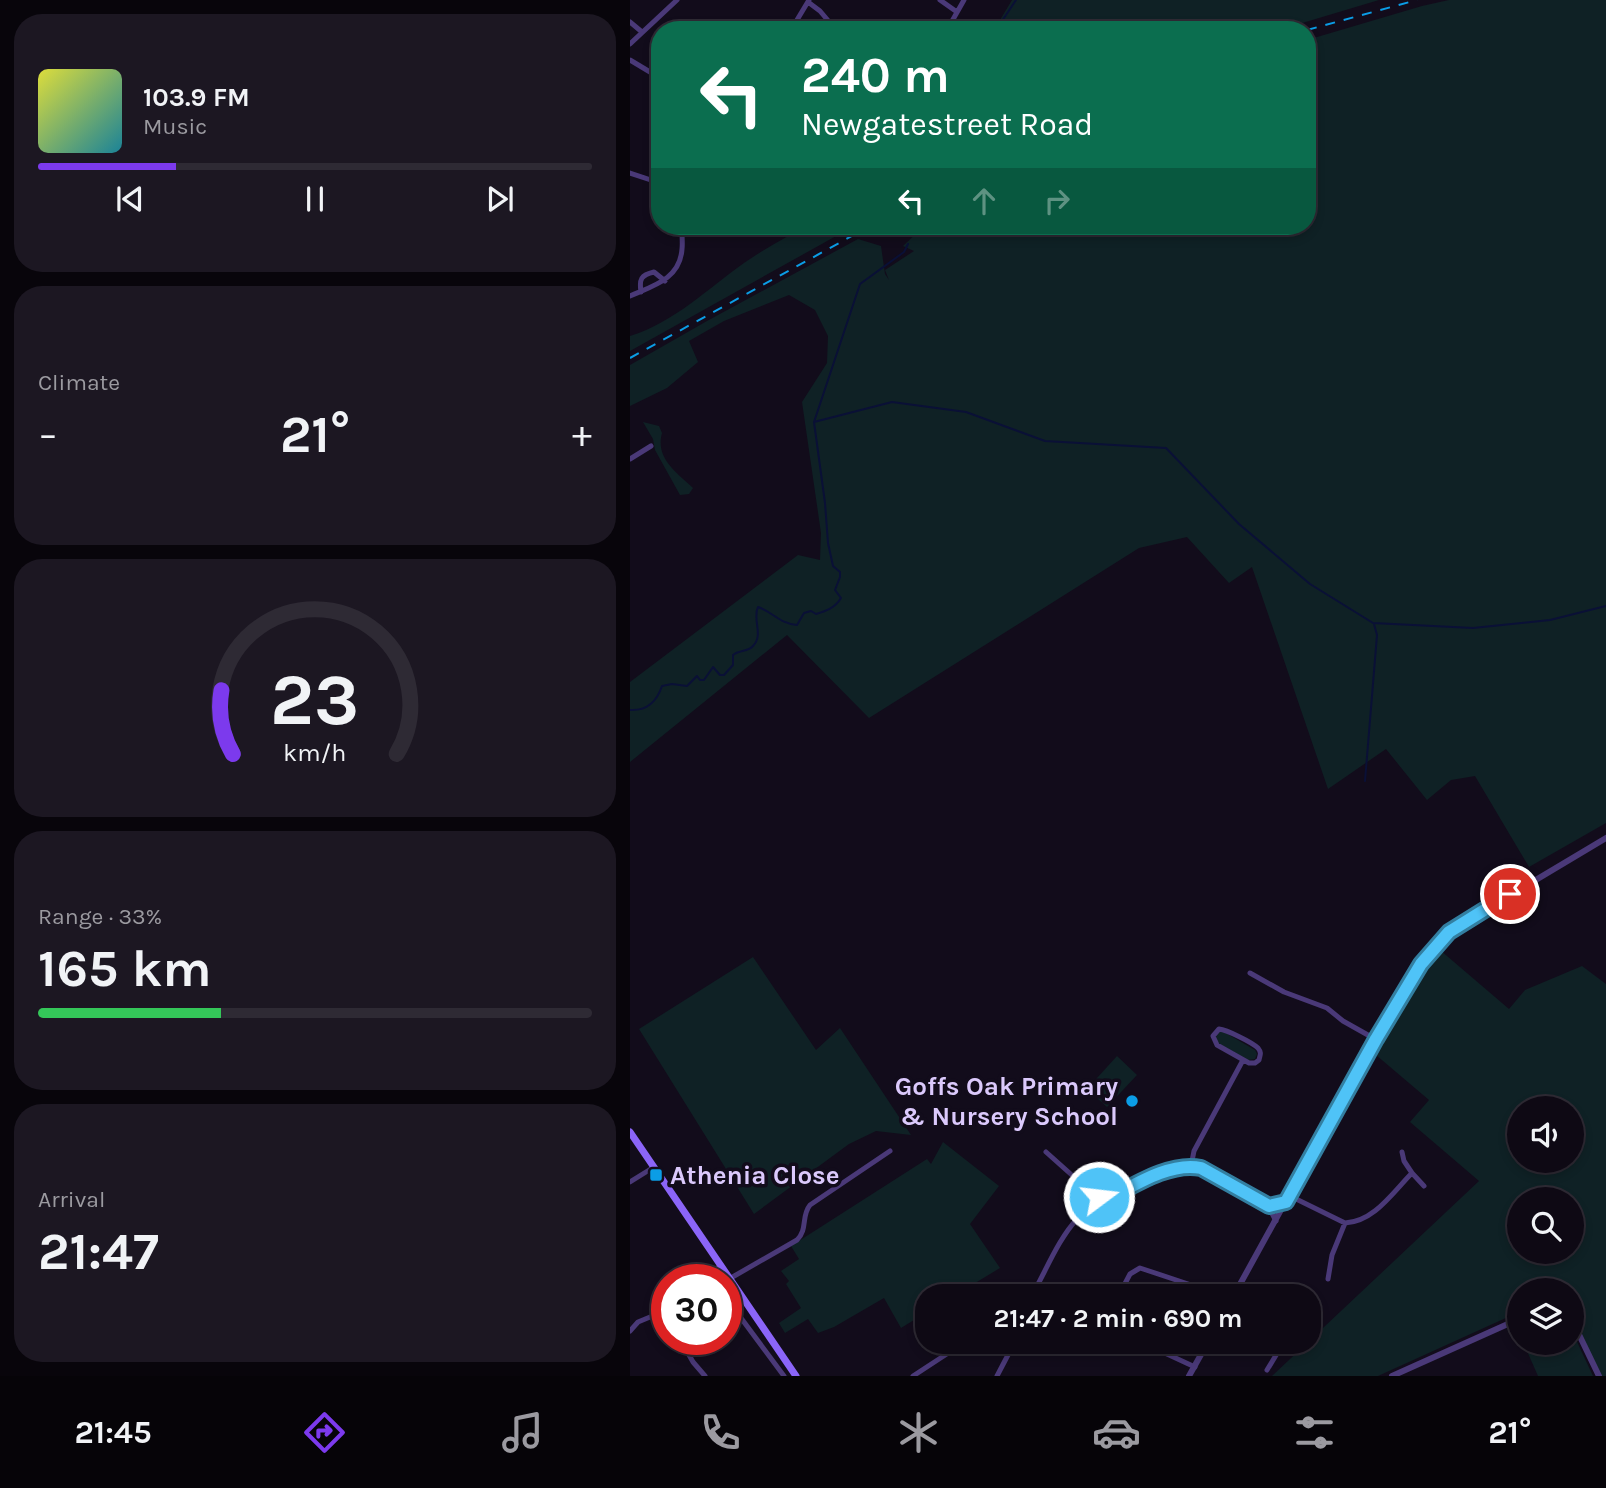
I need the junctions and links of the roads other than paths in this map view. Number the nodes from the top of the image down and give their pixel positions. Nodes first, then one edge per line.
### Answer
1 (677, 0) edge
2 (940, 0) edge
3 (964, 0) edge
4 (808, 1) edge
5 (957, 12) junction
6 (654, 21) edge
7 (796, 21) edge
8 (828, 21) edge
9 (952, 21) edge
10 (630, 22) edge
11 (651, 24) edge
12 (642, 32) junction
13 (630, 44) edge
14 (630, 60) edge
15 (651, 73) edge
16 (630, 173) edge
17 (651, 180) edge
18 (682, 235) edge
19 (665, 281) junction
20 (641, 292) junction
21 (630, 296) edge
22 (652, 446) dead end
23 (630, 460) edge
24 (1606, 838) edge
25 (1250, 973) dead end
26 (1376, 1039) junction
27 (1243, 1060) junction
28 (630, 1132) edge
29 (890, 1151) dead end
30 (1046, 1152) dead end
31 (1402, 1152) dead end
32 (1191, 1166) junction
33 (654, 1167) junction
34 (1412, 1173) junction
35 (630, 1182) edge
36 (1424, 1186) dead end
37 (1288, 1199) junction
38 (1102, 1202) junction
39 (1269, 1206) junction
40 (1276, 1221) junction
41 (1345, 1223) junction
42 (719, 1264) edge
43 (742, 1272) edge
44 (1328, 1279) dead end
45 (1038, 1284) edge
46 (1125, 1284) edge
47 (1188, 1284) edge
48 (1241, 1284) edge
49 (742, 1298) edge
50 (651, 1317) edge
51 (742, 1319) edge
52 (1507, 1324) edge
53 (630, 1331) edge
54 (1584, 1345) edge
55 (947, 1354) edge
56 (1008, 1354) edge
57 (1167, 1354) edge
58 (1202, 1354) edge
59 (1277, 1354) edge
60 (689, 1355) edge
61 (1195, 1367) junction
62 (1267, 1370) dead end
63 (705, 1376) edge
64 (784, 1376) edge
65 (796, 1376) edge
66 (913, 1376) edge
67 (997, 1376) edge
68 (1189, 1376) edge
69 (1392, 1376) edge
70 (1599, 1376) edge

1 - 6 street
2 - 5 street
3 - 5 street
4 - 7 street
4 - 8 street
5 - 9 street
10 - 12 street
11 - 12 street
12 - 13 street
14 - 15 street
16 - 17 street
18 - 19 street
19 - 20 street
19 - 20 street
20 - 21 street
22 - 23 street
24 - 26 street
25 - 26 street
26 - 37 street
27 - 27 street
27 - 32 street
28 - 33 main road
29 - 43 street
30 - 38 street
31 - 34 street
32 - 38 street
32 - 39 street
33 - 35 street
33 - 42 main road
34 - 36 street
34 - 41 street
37 - 39 street
37 - 40 street
37 - 41 street
38 - 45 street
39 - 40 street
40 - 48 street
41 - 44 street
46 - 47 street
49 - 65 main road
50 - 53 street
51 - 64 street
52 - 69 street
54 - 70 street
55 - 66 street
56 - 67 street
57 - 61 street
58 - 61 street
59 - 62 street
60 - 63 street
61 - 68 street

